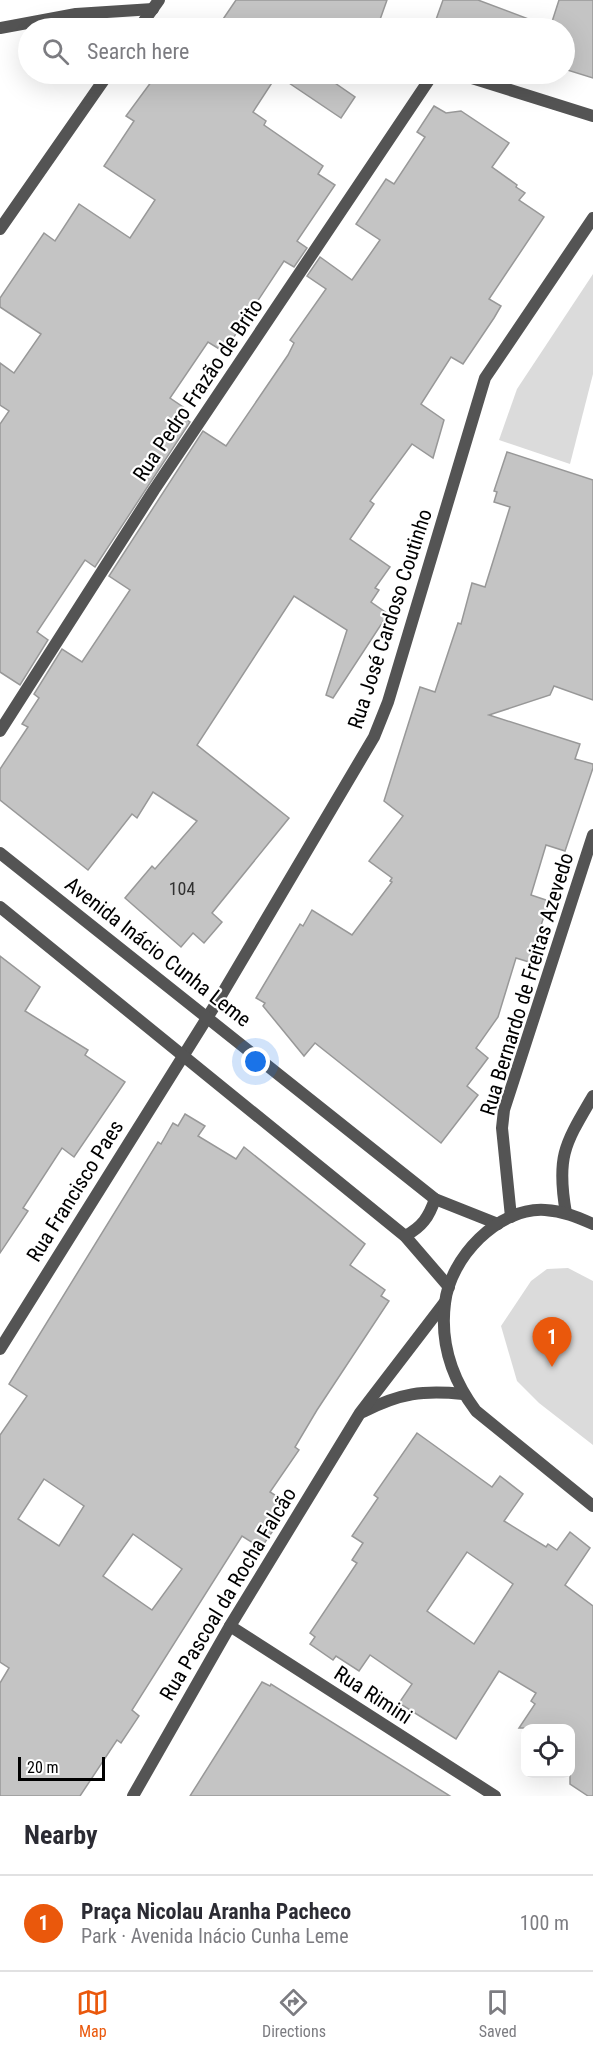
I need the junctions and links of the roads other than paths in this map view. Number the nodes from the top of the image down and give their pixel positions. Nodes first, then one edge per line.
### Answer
1 (156, 5) edge
2 (54, 18) edge
3 (146, 18) edge
4 (18, 25) edge
5 (0, 28) edge
6 (101, 84) edge
7 (426, 84) edge
8 (491, 84) edge
9 (593, 116) edge
10 (593, 218) edge
11 (0, 229) edge
12 (0, 731) edge
13 (593, 835) edge
14 (0, 853) edge
15 (0, 907) edge
16 (208, 1016) junction
17 (182, 1054) junction
18 (593, 1096) edge
19 (435, 1199) junction
20 (566, 1213) junction
21 (511, 1217) junction
22 (498, 1224) junction
23 (593, 1224) edge
24 (405, 1236) junction
25 (449, 1287) junction
26 (445, 1302) junction
27 (0, 1349) edge
28 (463, 1394) junction
29 (360, 1413) junction
30 (593, 1506) edge
31 (230, 1626) junction
32 (133, 1796) edge
33 (495, 1796) edge

1 - 2 street
1 - 3 street
4 - 5 street
6 - 11 street
7 - 12 street, Rua Pedro Frazão de Brito
8 - 9 street
10 - 16 street, Rua José Cardoso Coutinho
13 - 21 street, Rua Bernardo de Freitas Azevedo
14 - 16 street, Avenida Inácio Cunha Leme
15 - 17 street
16 - 17 street, Rua José Cardoso Coutinho
16 - 19 street, Avenida Inácio Cunha Leme
17 - 24 street
17 - 27 street, Rua Francisco Paes
18 - 20 street
19 - 22 street, Avenida Inácio Cunha Leme
19 - 24 street
20 - 21 street
20 - 23 street
21 - 22 street
22 - 25 street
24 - 25 street
25 - 26 street
26 - 28 street
26 - 29 street, Rua Pascoal da Rocha Falcão
28 - 29 street
28 - 30 street
29 - 31 street, Rua Pascoal da Rocha Falcão
31 - 32 street, Rua Pascoal da Rocha Falcão
31 - 33 street, Rua Rimini

